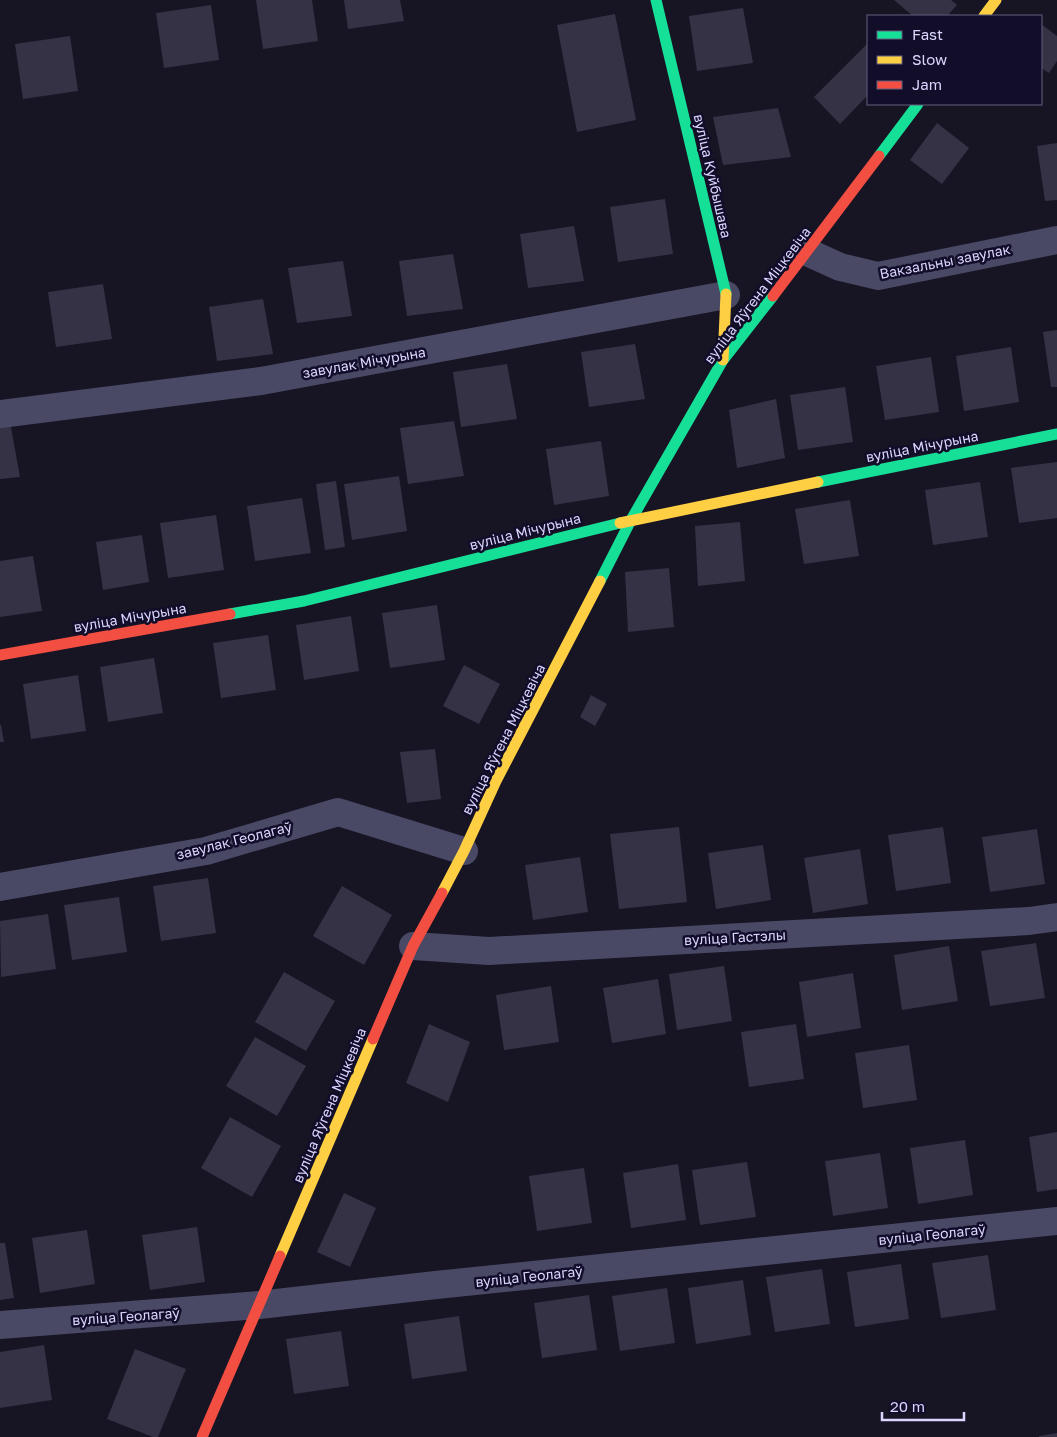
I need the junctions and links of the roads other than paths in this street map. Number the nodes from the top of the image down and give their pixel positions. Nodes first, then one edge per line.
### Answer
1 (656, 0) edge
2 (996, 0) edge
3 (985, 15) edge
4 (917, 105) edge
5 (1057, 240) edge
6 (807, 252) junction
7 (726, 295) junction
8 (723, 360) junction
9 (0, 414) edge
10 (1057, 434) edge
11 (631, 520) junction
12 (0, 655) edge
13 (464, 851) junction
14 (0, 887) edge
15 (1057, 917) edge
16 (413, 946) junction
17 (1057, 1221) edge
18 (259, 1305) junction
19 (0, 1325) edge
20 (202, 1437) edge

1 - 7 street, вуліца Куйбышава
2 - 3 street
4 - 6 street, вуліца Яўгена Міцкевіча
5 - 6 street, Вакзальны завулак
6 - 8 street, вуліца Яўгена Міцкевіча
7 - 8 street, вуліца Куйбышава
7 - 9 street, завулак Мічурына
8 - 11 street, вуліца Яўгена Міцкевіча
10 - 11 street, вуліца Мічурына
11 - 12 street, вуліца Мічурына
11 - 13 street, вуліца Яўгена Міцкевіча
13 - 14 street, завулак Геолагаў
13 - 16 street, вуліца Яўгена Міцкевіча
15 - 16 street, вуліца Гастэлы
16 - 18 street, вуліца Яўгена Міцкевіча
17 - 18 street, вуліца Геолагаў
18 - 19 street, вуліца Геолагаў
18 - 20 street, вуліца Яўгена Міцкевіча

